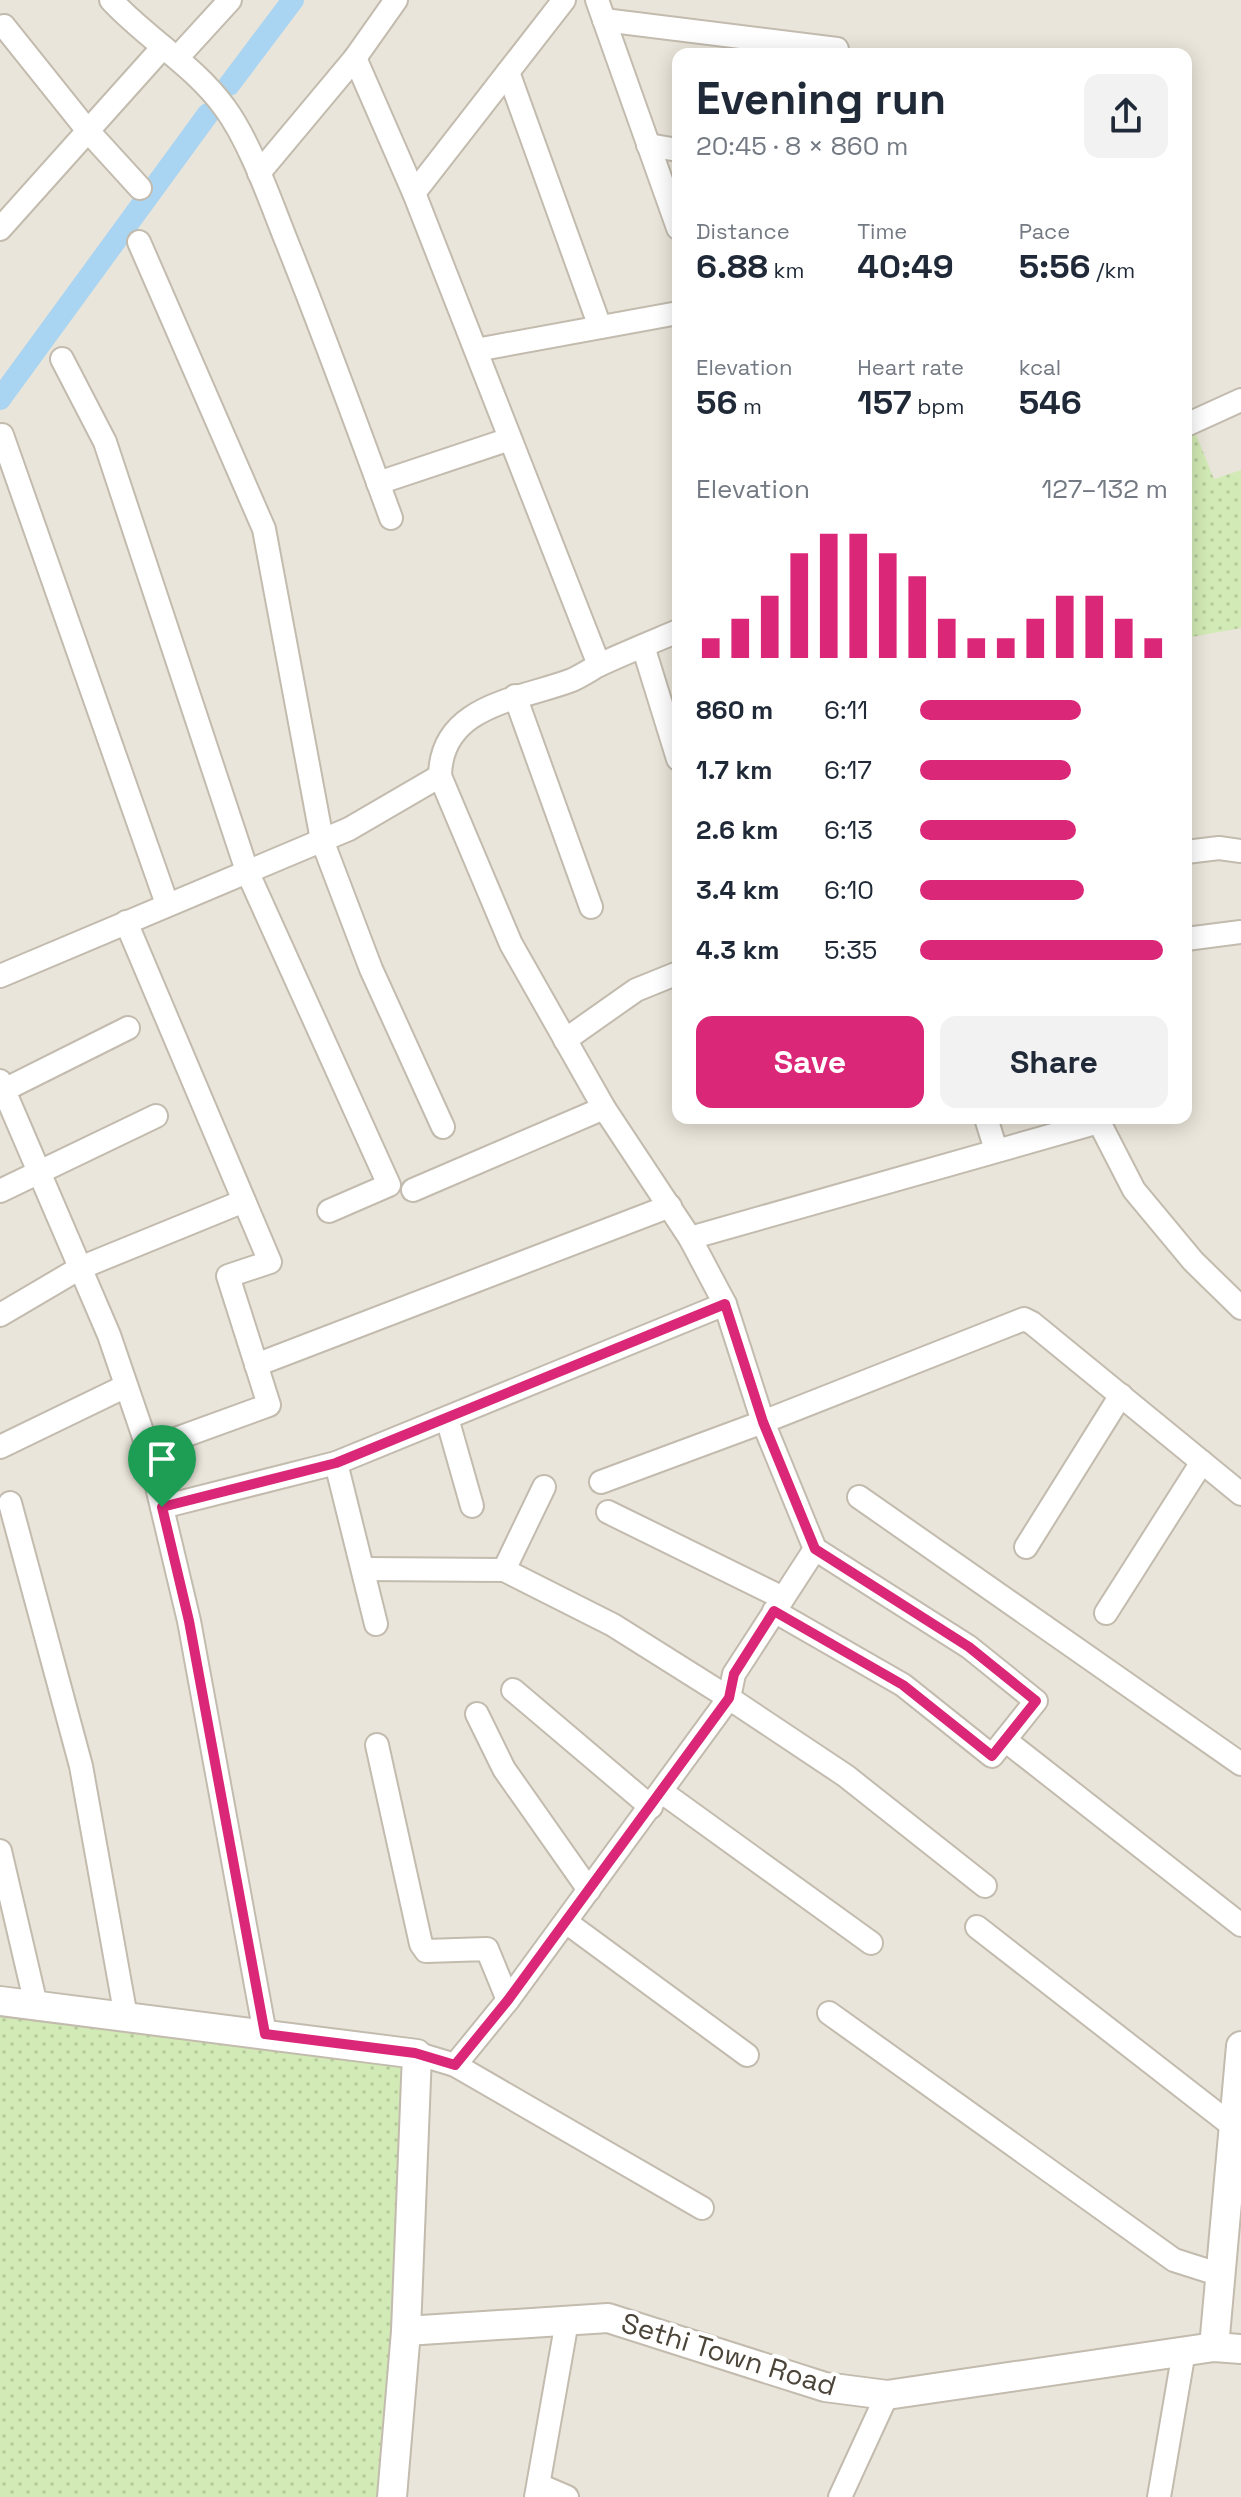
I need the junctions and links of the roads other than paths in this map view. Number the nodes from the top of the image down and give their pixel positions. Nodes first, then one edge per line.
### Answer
1 (111, 0) edge
2 (230, 0) edge
3 (396, 0) edge
4 (564, 0) edge
5 (601, 10) edge
6 (4, 26) dead end
7 (831, 48) edge
8 (170, 53) junction
9 (355, 58) junction
10 (508, 72) junction
11 (88, 131) junction
12 (648, 145) junction
13 (672, 149) edge
14 (259, 173) junction
15 (140, 188) dead end
16 (414, 193) junction
17 (672, 211) edge
18 (0, 229) edge
19 (139, 242) dead end
20 (672, 314) edge
21 (600, 327) junction
22 (476, 350) junction
23 (62, 359) dead end
24 (1241, 400) edge
25 (1192, 422) edge
26 (2, 435) dead end
27 (510, 439) junction
28 (378, 483) junction
29 (391, 518) dead end
30 (672, 634) edge
31 (643, 646) junction
32 (599, 665) junction
33 (515, 696) junction
34 (672, 740) edge
35 (440, 776) junction
36 (322, 840) junction
37 (1192, 851) edge
38 (1241, 851) edge
39 (247, 871) junction
40 (167, 904) junction
41 (591, 907) dead end
42 (126, 922) junction
43 (1241, 932) edge
44 (1192, 938) edge
45 (672, 975) edge
46 (0, 976) edge
47 (128, 1028) dead end
48 (565, 1040) junction
49 (2, 1086) edge
50 (604, 1108) junction
51 (156, 1116) dead end
52 (988, 1124) edge
53 (1091, 1124) edge
54 (1108, 1124) edge
55 (443, 1127) dead end
56 (996, 1150) junction
57 (39, 1172) junction
58 (413, 1190) dead end
59 (0, 1191) edge
60 (244, 1201) junction
61 (670, 1206) junction
62 (329, 1211) dead end
63 (690, 1238) junction
64 (80, 1268) junction
65 (725, 1304) junction
66 (1241, 1308) edge
67 (0, 1315) edge
68 (256, 1365) junction
69 (126, 1386) junction
70 (1121, 1395) junction
71 (447, 1418) junction
72 (763, 1422) junction
73 (0, 1447) edge
74 (148, 1449) junction
75 (1202, 1462) junction
76 (336, 1463) junction
77 (601, 1482) dead end
78 (544, 1487) dead end
79 (1241, 1494) edge
80 (859, 1497) dead end
81 (10, 1503) dead end
82 (472, 1506) dead end
83 (162, 1507) junction
84 (608, 1512) dead end
85 (1026, 1547) dead end
86 (815, 1549) junction
87 (363, 1569) junction
88 (504, 1570) junction
89 (779, 1605) junction
90 (1106, 1613) dead end
91 (376, 1624) dead end
92 (513, 1690) dead end
93 (729, 1698) junction
94 (477, 1714) dead end
95 (1005, 1740) junction
96 (377, 1745) dead end
97 (1241, 1764) edge
98 (656, 1799) junction
99 (0, 1851) edge
100 (985, 1886) dead end
101 (589, 1890) junction
102 (566, 1922) junction
103 (1241, 1925) edge
104 (977, 1927) dead end
105 (871, 1943) dead end
106 (508, 2000) junction
107 (0, 2001) edge
108 (36, 2005) junction
109 (829, 2013) dead end
110 (126, 2017) junction
111 (265, 2034) junction
112 (1241, 2046) edge
113 (415, 2053) junction
114 (747, 2055) dead end
115 (455, 2065) junction
116 (1238, 2124) edge
117 (702, 2208) dead end
118 (1221, 2275) junction
119 (567, 2321) junction
120 (406, 2331) junction
121 (1228, 2348) edge
122 (1184, 2351) junction
123 (887, 2395) junction
124 (538, 2491) edge
125 (392, 2497) edge
126 (567, 2497) edge
127 (840, 2497) edge
128 (1159, 2497) edge

1 - 8 street
2 - 8 street
3 - 9 street
4 - 10 street
5 - 7 street
5 - 12 street
6 - 11 street
8 - 11 street
8 - 14 street
9 - 14 street
9 - 16 street
10 - 16 street
10 - 21 street
11 - 15 street
11 - 18 street
12 - 13 street
12 - 17 street
14 - 28 street
16 - 22 street
19 - 36 street
20 - 21 street
21 - 22 street
22 - 27 street
23 - 39 street
24 - 25 street
26 - 40 street
27 - 28 street
27 - 32 street
28 - 29 street
30 - 31 street
31 - 32 street
31 - 34 street
32 - 33 street
33 - 35 street
33 - 41 street
35 - 36 street
35 - 48 street
36 - 39 street
36 - 55 street
37 - 38 street
39 - 40 street
39 - 62 street
40 - 42 street
42 - 46 street
42 - 60 street
43 - 44 street
45 - 48 street
47 - 49 street
48 - 50 street
49 - 57 street
50 - 58 street
50 - 61 street
51 - 57 street
52 - 56 street
53 - 56 street
54 - 66 street
56 - 63 street
57 - 59 street
57 - 64 street
60 - 64 street
60 - 68 street
61 - 63 street
61 - 68 street
63 - 65 street
64 - 67 street
64 - 69 street
65 - 71 street
65 - 72 street
68 - 74 street
69 - 73 street
69 - 74 street
70 - 72 street
70 - 75 street
70 - 85 street
71 - 76 street
71 - 82 street
72 - 77 street
72 - 86 street
74 - 83 street
75 - 79 street
75 - 90 street
76 - 83 street
76 - 87 street
78 - 88 street
80 - 97 street
81 - 110 street
83 - 111 street
84 - 89 street
86 - 89 street
86 - 95 street
87 - 88 street
87 - 91 street
88 - 93 street
89 - 93 street
89 - 95 street
92 - 98 street
93 - 98 street
93 - 100 street
94 - 101 street
95 - 103 street
96 - 106 street
98 - 101 street
98 - 105 street
99 - 108 street
101 - 102 street
102 - 106 street
102 - 114 street
104 - 116 street
106 - 115 street
107 - 108 street
108 - 110 street
109 - 118 street
110 - 111 street
111 - 113 street
112 - 116 street
113 - 115 street
113 - 120 street
115 - 117 street
116 - 118 street
118 - 121 street
119 - 120 street, Sethi Town Road
119 - 123 street, Sethi Town Road
119 - 124 street
120 - 125 street
121 - 122 street, Sethi Town Road
122 - 123 street, Sethi Town Road
122 - 128 street
123 - 127 street
124 - 126 street

